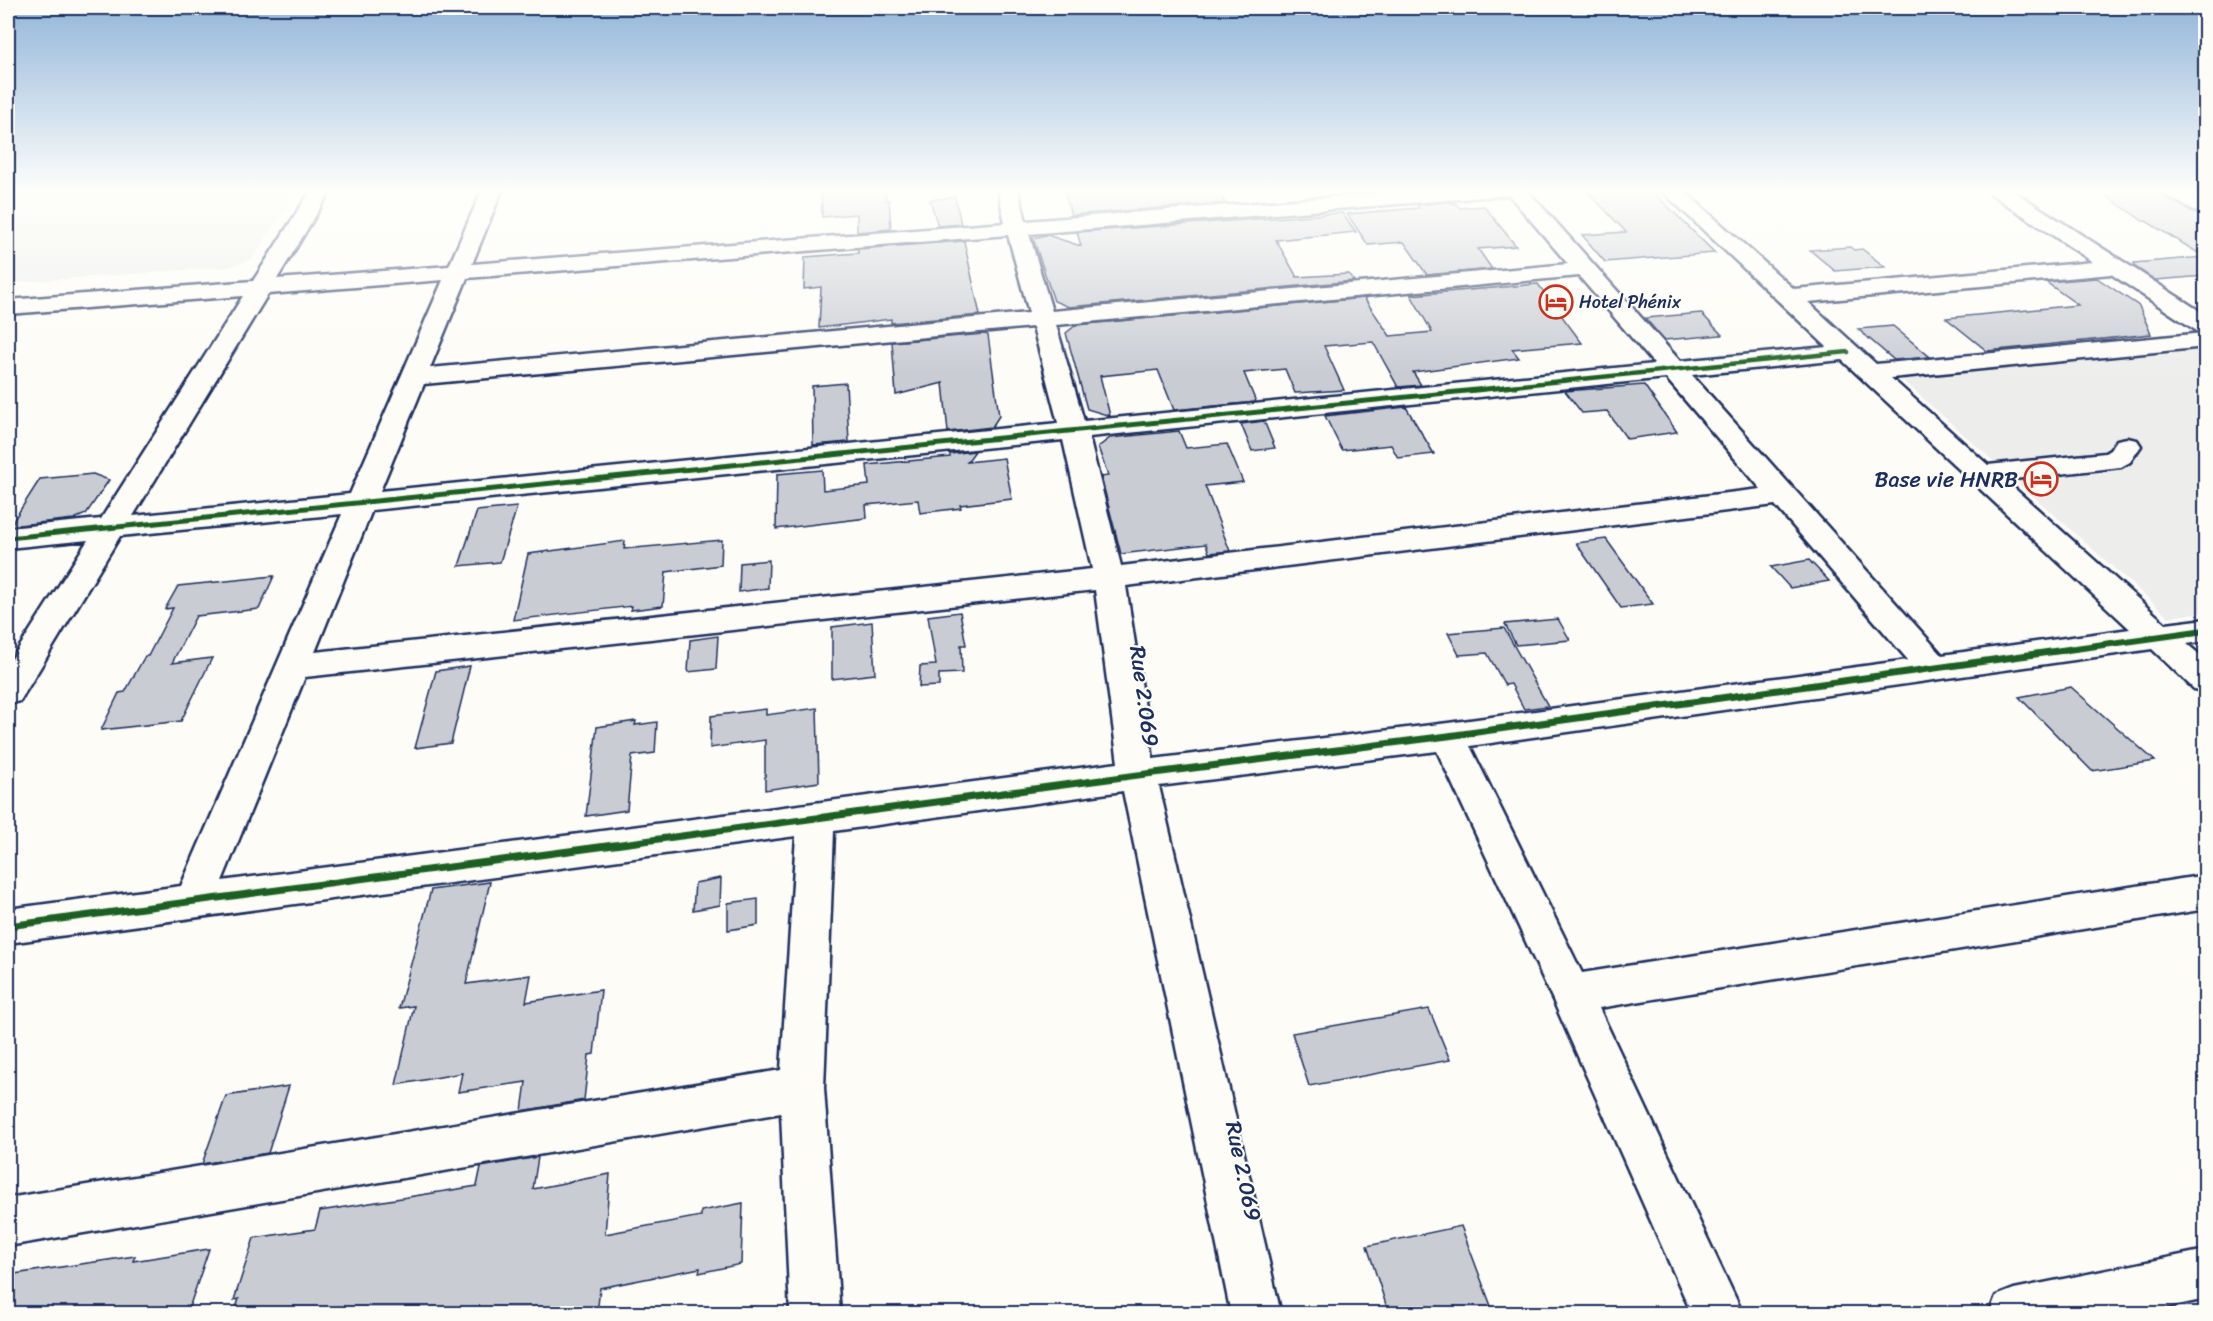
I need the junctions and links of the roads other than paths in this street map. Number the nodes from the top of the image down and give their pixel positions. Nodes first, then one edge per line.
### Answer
1 (283, 252) edge
2 (467, 252) edge
3 (621, 252) edge
4 (1024, 252) edge
5 (1571, 252) edge
6 (1738, 252) edge
7 (2092, 252) edge
8 (462, 264) junction
9 (2115, 267) junction
10 (1586, 269) junction
11 (265, 280) junction
12 (8, 293) edge
13 (1787, 297) junction
14 (8, 307) edge
15 (1043, 319) junction
16 (2204, 328) edge
17 (1848, 352) junction
18 (1674, 370) junction
19 (1870, 372) junction
20 (414, 377) junction
21 (1074, 431) junction
22 (2127, 446) dead end
23 (1981, 474) junction
24 (1783, 495) junction
25 (362, 502) junction
26 (111, 527) junction
27 (8, 538) edge
28 (1109, 578) junction
29 (2205, 630) edge
30 (2158, 637) junction
31 (293, 666) junction
32 (1934, 668) junction
33 (2205, 680) edge
34 (8, 692) edge
35 (1448, 736) junction
36 (1138, 775) junction
37 (816, 818) junction
38 (2205, 892) edge
39 (194, 901) junction
40 (8, 926) edge
41 (1571, 994) junction
42 (802, 1088) junction
43 (8, 1222) edge
44 (2205, 1274) edge
45 (815, 1314) edge
46 (1257, 1314) edge
47 (1718, 1314) edge
48 (2014, 1314) edge

1 - 11 street
2 - 8 street
3 - 8 street
4 - 15 street, Rue 2.069
5 - 10 street
6 - 13 street
7 - 9 street
8 - 11 street
8 - 20 street
9 - 13 street
9 - 16 street
10 - 15 street
10 - 18 street
11 - 12 street
11 - 14 street
11 - 26 street
13 - 17 street
15 - 20 street
15 - 21 street, Rue 2.069
16 - 19 street
17 - 18 street
17 - 19 street
18 - 21 street
18 - 24 street
19 - 23 street
20 - 25 street
21 - 25 street
21 - 28 street, Rue 2.069
22 - 23 street
23 - 30 street
24 - 28 street
24 - 32 street
25 - 26 street
25 - 31 street
26 - 27 street
26 - 34 street
28 - 31 street
28 - 36 street, Rue 2.069
29 - 30 street
30 - 32 street
30 - 33 street
31 - 39 street
32 - 35 street
35 - 36 street
35 - 41 street
36 - 37 street
36 - 46 street, Rue 2.069
37 - 39 street
37 - 42 street
38 - 41 street
39 - 40 street
41 - 47 street
42 - 43 street
42 - 45 street
44 - 48 street

